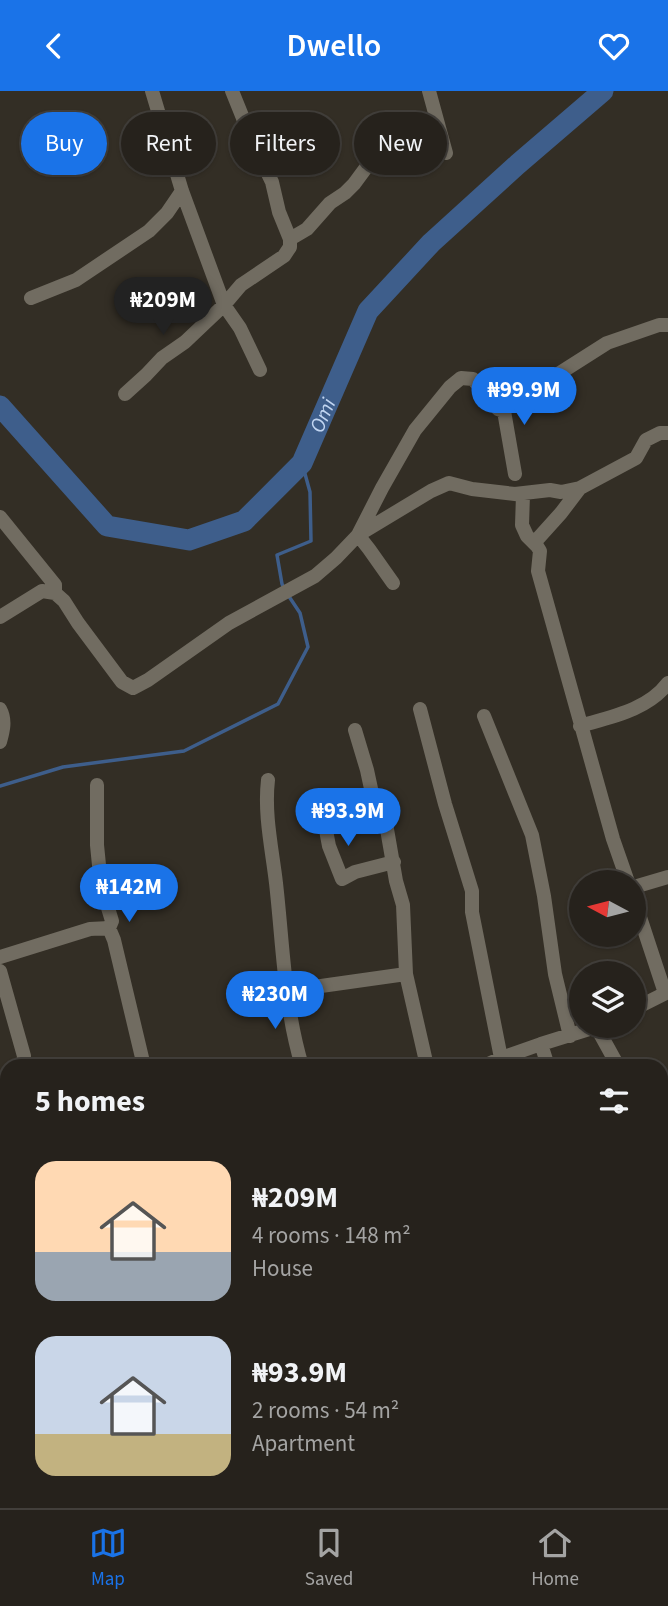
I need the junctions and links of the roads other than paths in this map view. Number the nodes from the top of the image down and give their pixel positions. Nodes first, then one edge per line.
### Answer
1 (152, 91) edge
2 (232, 91) edge
3 (429, 91) edge
4 (435, 112) edge
5 (361, 175) edge
6 (182, 191) junction
7 (290, 239) junction
8 (32, 298) dead end
9 (224, 305) junction
10 (668, 325) edge
11 (261, 370) dead end
12 (125, 394) dead end
13 (498, 409) junction
14 (668, 433) edge
15 (515, 474) dead end
16 (580, 488) junction
17 (515, 494) junction
18 (0, 517) edge
19 (358, 535) junction
20 (534, 543) junction
21 (393, 583) dead end
22 (51, 590) junction
23 (0, 617) edge
24 (668, 683) edge
25 (420, 709) dead end
26 (1, 712) edge
27 (484, 716) dead end
28 (580, 726) junction
29 (355, 730) dead end
30 (0, 742) edge
31 (268, 781) dead end
32 (97, 785) dead end
33 (325, 825) dead end
34 (394, 862) junction
35 (624, 870) edge
36 (668, 877) edge
37 (646, 883) edge
38 (109, 927) junction
39 (646, 933) edge
40 (0, 957) edge
41 (0, 971) edge
42 (406, 974) junction
43 (286, 989) junction
44 (667, 993) edge
45 (646, 1003) edge
46 (16, 1027) junction
47 (0, 1031) edge
48 (569, 1032) edge
49 (569, 1036) edge
50 (605, 1038) edge
51 (541, 1044) junction
52 (501, 1058) joint
53 (24, 1059) edge
54 (142, 1059) edge
55 (300, 1059) edge
56 (425, 1059) edge
57 (546, 1059) edge
58 (615, 1059) edge

1 - 6 street
2 - 7 street
3 - 4 street
5 - 7 street
6 - 8 street
6 - 9 street
7 - 9 street
9 - 11 street
9 - 12 street
10 - 13 street
13 - 15 street
13 - 19 street
14 - 16 street
16 - 17 street
16 - 20 street
17 - 19 street
17 - 20 street
18 - 22 street
19 - 21 street
19 - 22 street
20 - 28 street
22 - 23 street
24 - 28 street
25 - 52 street
26 - 30 street
27 - 48 street
28 - 35 street
29 - 34 street
31 - 43 street
32 - 38 street
33 - 34 street
34 - 42 street
36 - 37 street
38 - 40 street
38 - 54 street
39 - 44 street
41 - 46 street
42 - 43 street
42 - 56 street
43 - 55 street
44 - 45 street
46 - 47 street
46 - 53 street
49 - 51 street
50 - 58 street
51 - 52 street
51 - 57 street

